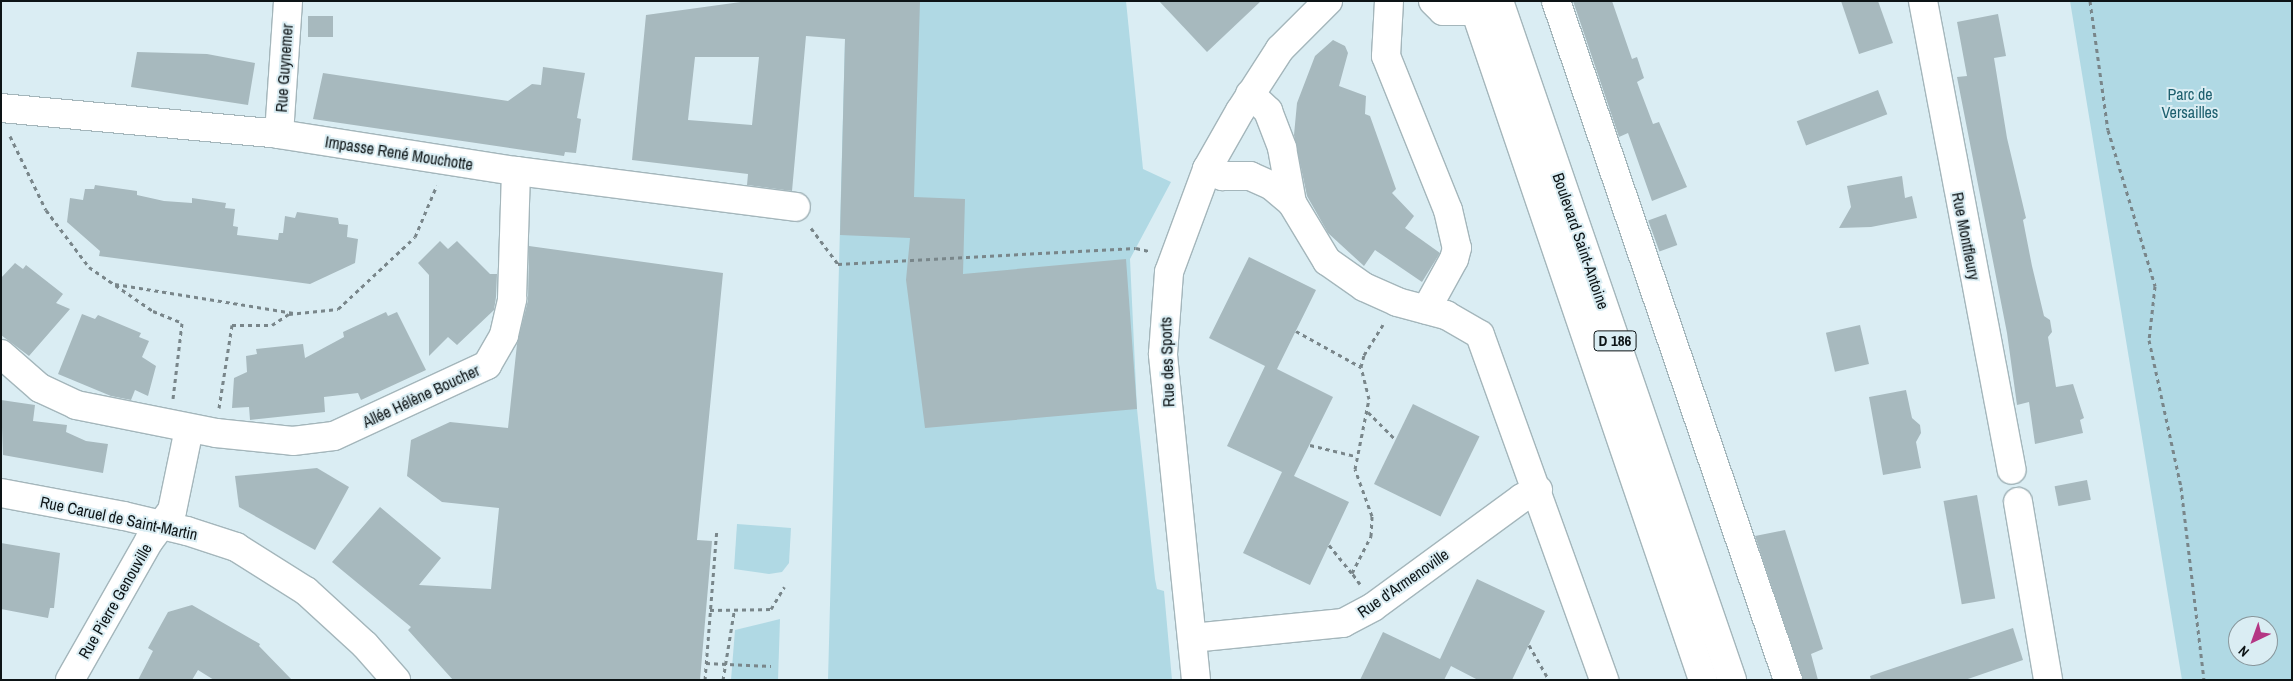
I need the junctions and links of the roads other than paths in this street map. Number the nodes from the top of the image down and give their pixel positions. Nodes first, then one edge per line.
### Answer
1 (288, 1) edge
2 (1328, 1) edge
3 (1389, 1) edge
4 (1433, 1) edge
5 (1556, 1) edge
6 (1923, 1) edge
7 (1488, 4) edge
8 (1250, 94) junction
9 (1, 108) edge
10 (279, 134) junction
11 (1207, 169) junction
12 (516, 171) junction
13 (1292, 203) junction
14 (796, 207) road end
15 (1426, 310) junction
16 (1, 354) edge
17 (180, 426) junction
18 (2012, 470) dead end
19 (1538, 490) junction
20 (1, 493) edge
21 (2018, 502) dead end
22 (162, 525) junction
23 (1192, 638) junction
24 (70, 680) edge
25 (396, 680) edge
26 (1196, 680) edge
27 (1604, 680) edge
28 (1703, 680) edge
29 (1732, 680) edge
30 (1788, 680) edge
31 (2048, 680) edge

1 - 10 street, Rue Guynemer
2 - 8 street, Rue des Sports
3 - 15 street
4 - 7 street
5 - 30 street
6 - 18 street, Rue Montfleury
7 - 28 street, Boulevard Saint-Antoine / D 186
7 - 29 street, Boulevard Saint-Antoine / D 186
8 - 11 street, Rue des Sports
8 - 13 street
9 - 10 street, Impasse René Mouchotte
10 - 12 street, Impasse René Mouchotte
11 - 13 street
11 - 23 street, Rue des Sports
12 - 14 street, Impasse René Mouchotte
12 - 17 street, Allée Hélène Boucher
13 - 15 street
15 - 19 street
16 - 17 street, Allée Hélène Boucher
17 - 22 street
19 - 23 street, Rue d'Armenoville
19 - 27 street
20 - 22 street, Rue Caruel de Saint-Martin
21 - 31 street
22 - 24 street, Rue Pierre Genouville
22 - 25 street, Rue Caruel de Saint-Martin
23 - 26 street, Rue des Sports

